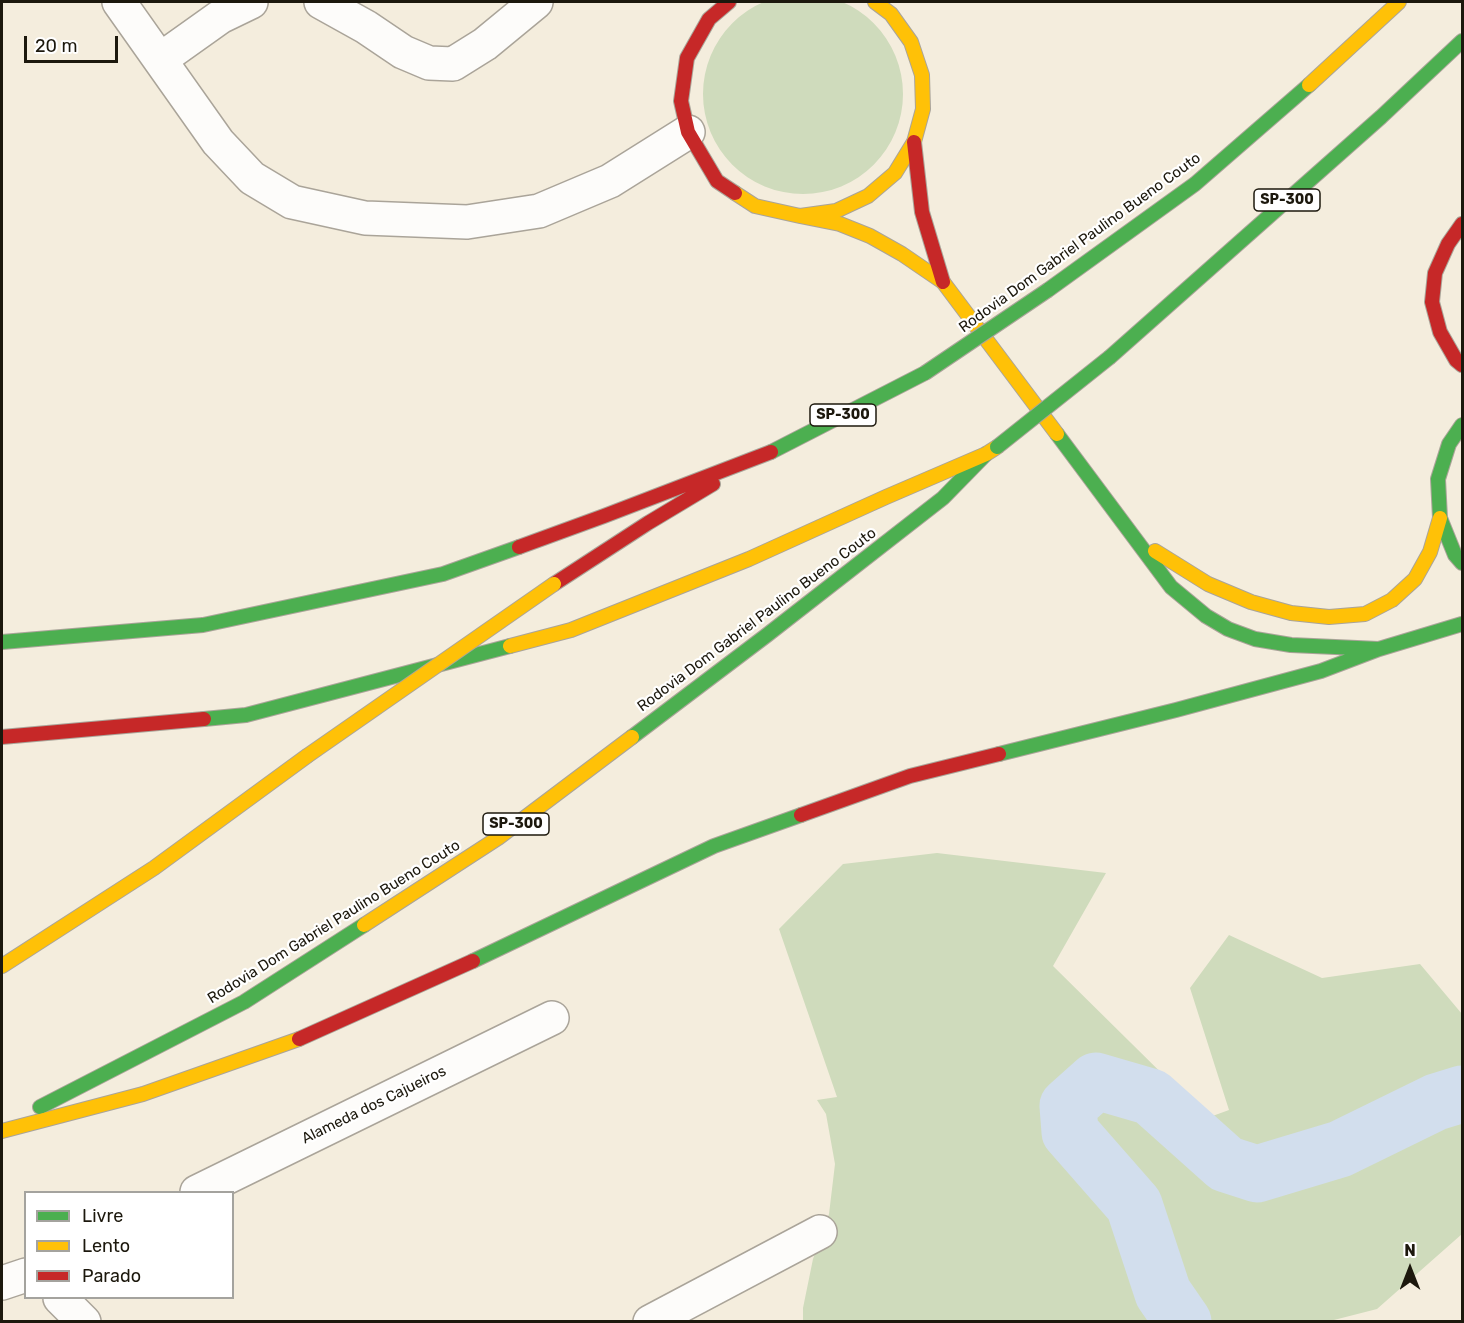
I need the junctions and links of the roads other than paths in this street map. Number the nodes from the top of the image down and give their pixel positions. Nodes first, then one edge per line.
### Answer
1 (119, 2) edge
2 (251, 2) edge
3 (321, 2) edge
4 (536, 2) edge
5 (729, 2) edge
6 (875, 2) edge
7 (1398, 2) edge
8 (891, 8) edge
9 (1462, 41) edge
10 (161, 59) junction
11 (688, 132) junction
12 (914, 142) junction
13 (800, 216) junction
14 (1462, 224) edge
15 (943, 282) junction
16 (1462, 365) edge
17 (1462, 426) edge
18 (992, 451) junction
19 (762, 456) junction
20 (1440, 518) junction
21 (1134, 538) junction
22 (1462, 563) edge
23 (1462, 624) edge
24 (2, 642) edge
25 (1378, 649) junction
26 (2, 737) edge
27 (2, 966) edge
28 (552, 1018) dead end
29 (2, 1129) edge
30 (199, 1191) edge
31 (820, 1233) dead end
32 (24, 1276) edge
33 (2, 1283) edge
34 (61, 1299) edge
35 (84, 1322) edge
36 (650, 1322) edge

1 - 10 street
2 - 10 street
3 - 4 street
5 - 11 main road
6 - 8 main road
7 - 19 main road, Rodovia Dom Gabriel Paulino Bueno Couto / SP-300, bridge
8 - 12 main road
9 - 18 main road, Rodovia Dom Gabriel Paulino Bueno Couto / SP-300, bridge
10 - 11 street
11 - 13 main road
12 - 13 main road
12 - 15 main road
13 - 15 main road
14 - 16 main road
15 - 21 main road
17 - 20 main road
18 - 26 main road
18 - 29 main road, Rodovia Dom Gabriel Paulino Bueno Couto / SP-300
19 - 24 main road
19 - 27 main road, Rodovia Dom Gabriel Paulino Bueno Couto / SP-300, bridge
20 - 21 main road
20 - 22 main road
21 - 25 main road
23 - 25 main road
25 - 29 main road
28 - 30 street, Alameda dos Cajueiros
31 - 36 street
32 - 33 street
34 - 35 street

